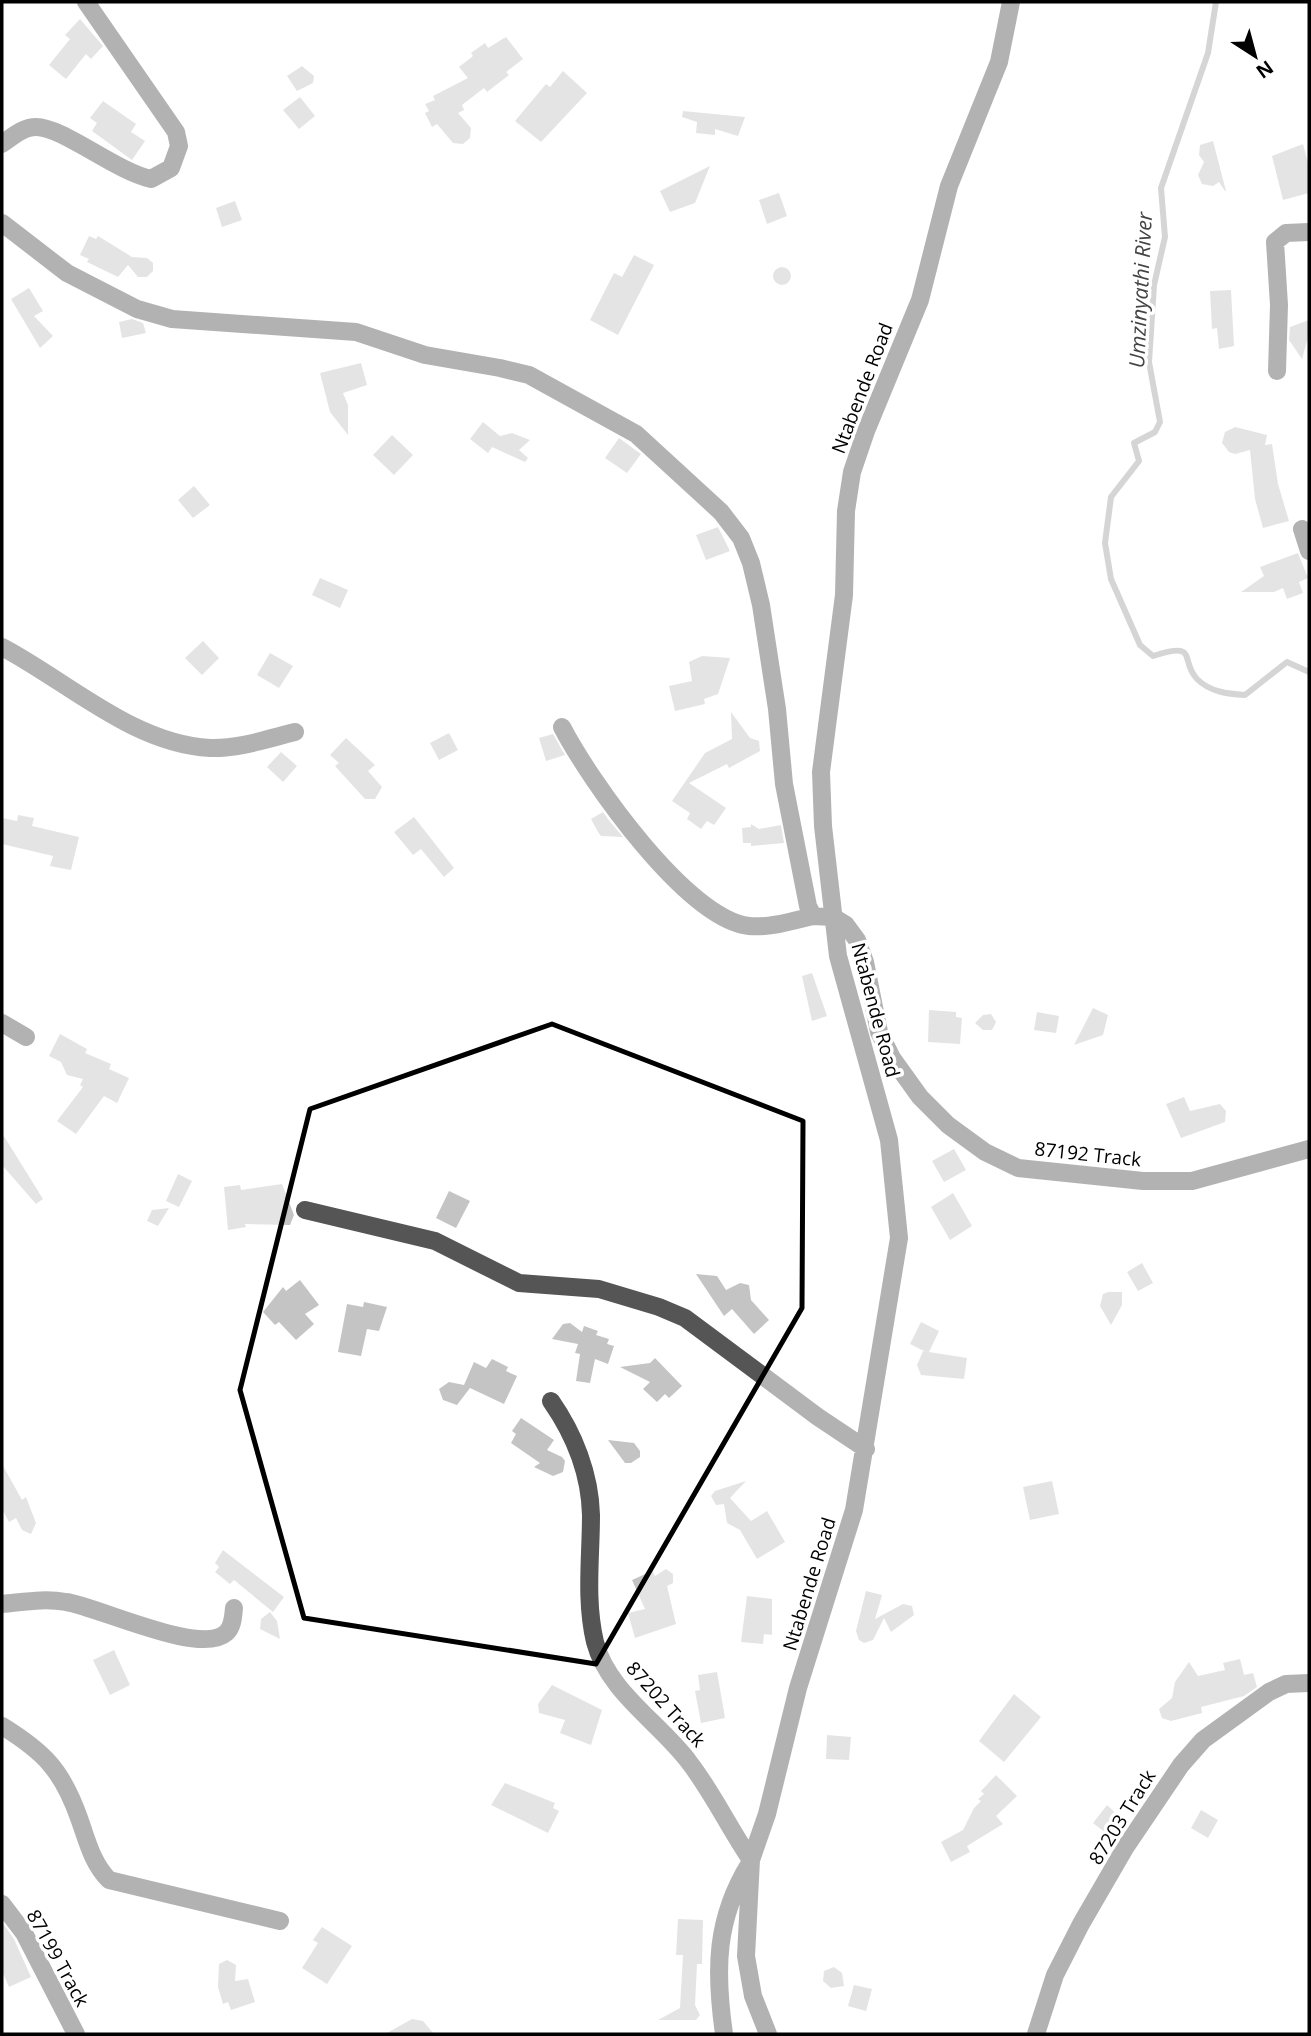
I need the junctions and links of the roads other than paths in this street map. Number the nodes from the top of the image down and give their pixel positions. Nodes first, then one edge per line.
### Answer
1 (86, 2) edge
2 (1011, 2) edge
3 (2, 144) edge
4 (2, 223) edge
5 (1309, 232) edge
6 (1277, 371) dead end
7 (1302, 529) dead end
8 (1309, 551) edge
9 (2, 647) edge
10 (562, 727) dead end
11 (295, 732) dead end
12 (813, 916) junction
13 (833, 917) junction
14 (2, 1023) edge
15 (26, 1037) dead end
16 (1309, 1149) edge
17 (306, 1210) dead end
18 (551, 1401) dead end
19 (866, 1449) junction
20 (2, 1604) edge
21 (234, 1608) dead end
22 (1309, 1683) edge
23 (2, 1726) edge
24 (751, 1860) junction
25 (2, 1904) edge
26 (280, 1921) dead end
27 (76, 2034) edge
28 (724, 2034) edge
29 (768, 2034) edge
30 (1036, 2034) edge

1 - 3 street
2 - 13 street, Ntabende Road
4 - 12 street
5 - 6 street
7 - 8 street
9 - 11 street
10 - 12 street
12 - 13 street
13 - 16 street, 87192 Track
13 - 19 street, Ntabende Road
14 - 15 street
17 - 19 street
18 - 24 street, 87202 Track
19 - 24 street, Ntabende Road
20 - 21 street
22 - 30 street, 87203 Track
23 - 26 street
24 - 28 street
24 - 29 street, Ntabende Road
25 - 27 street, 87199 Track

